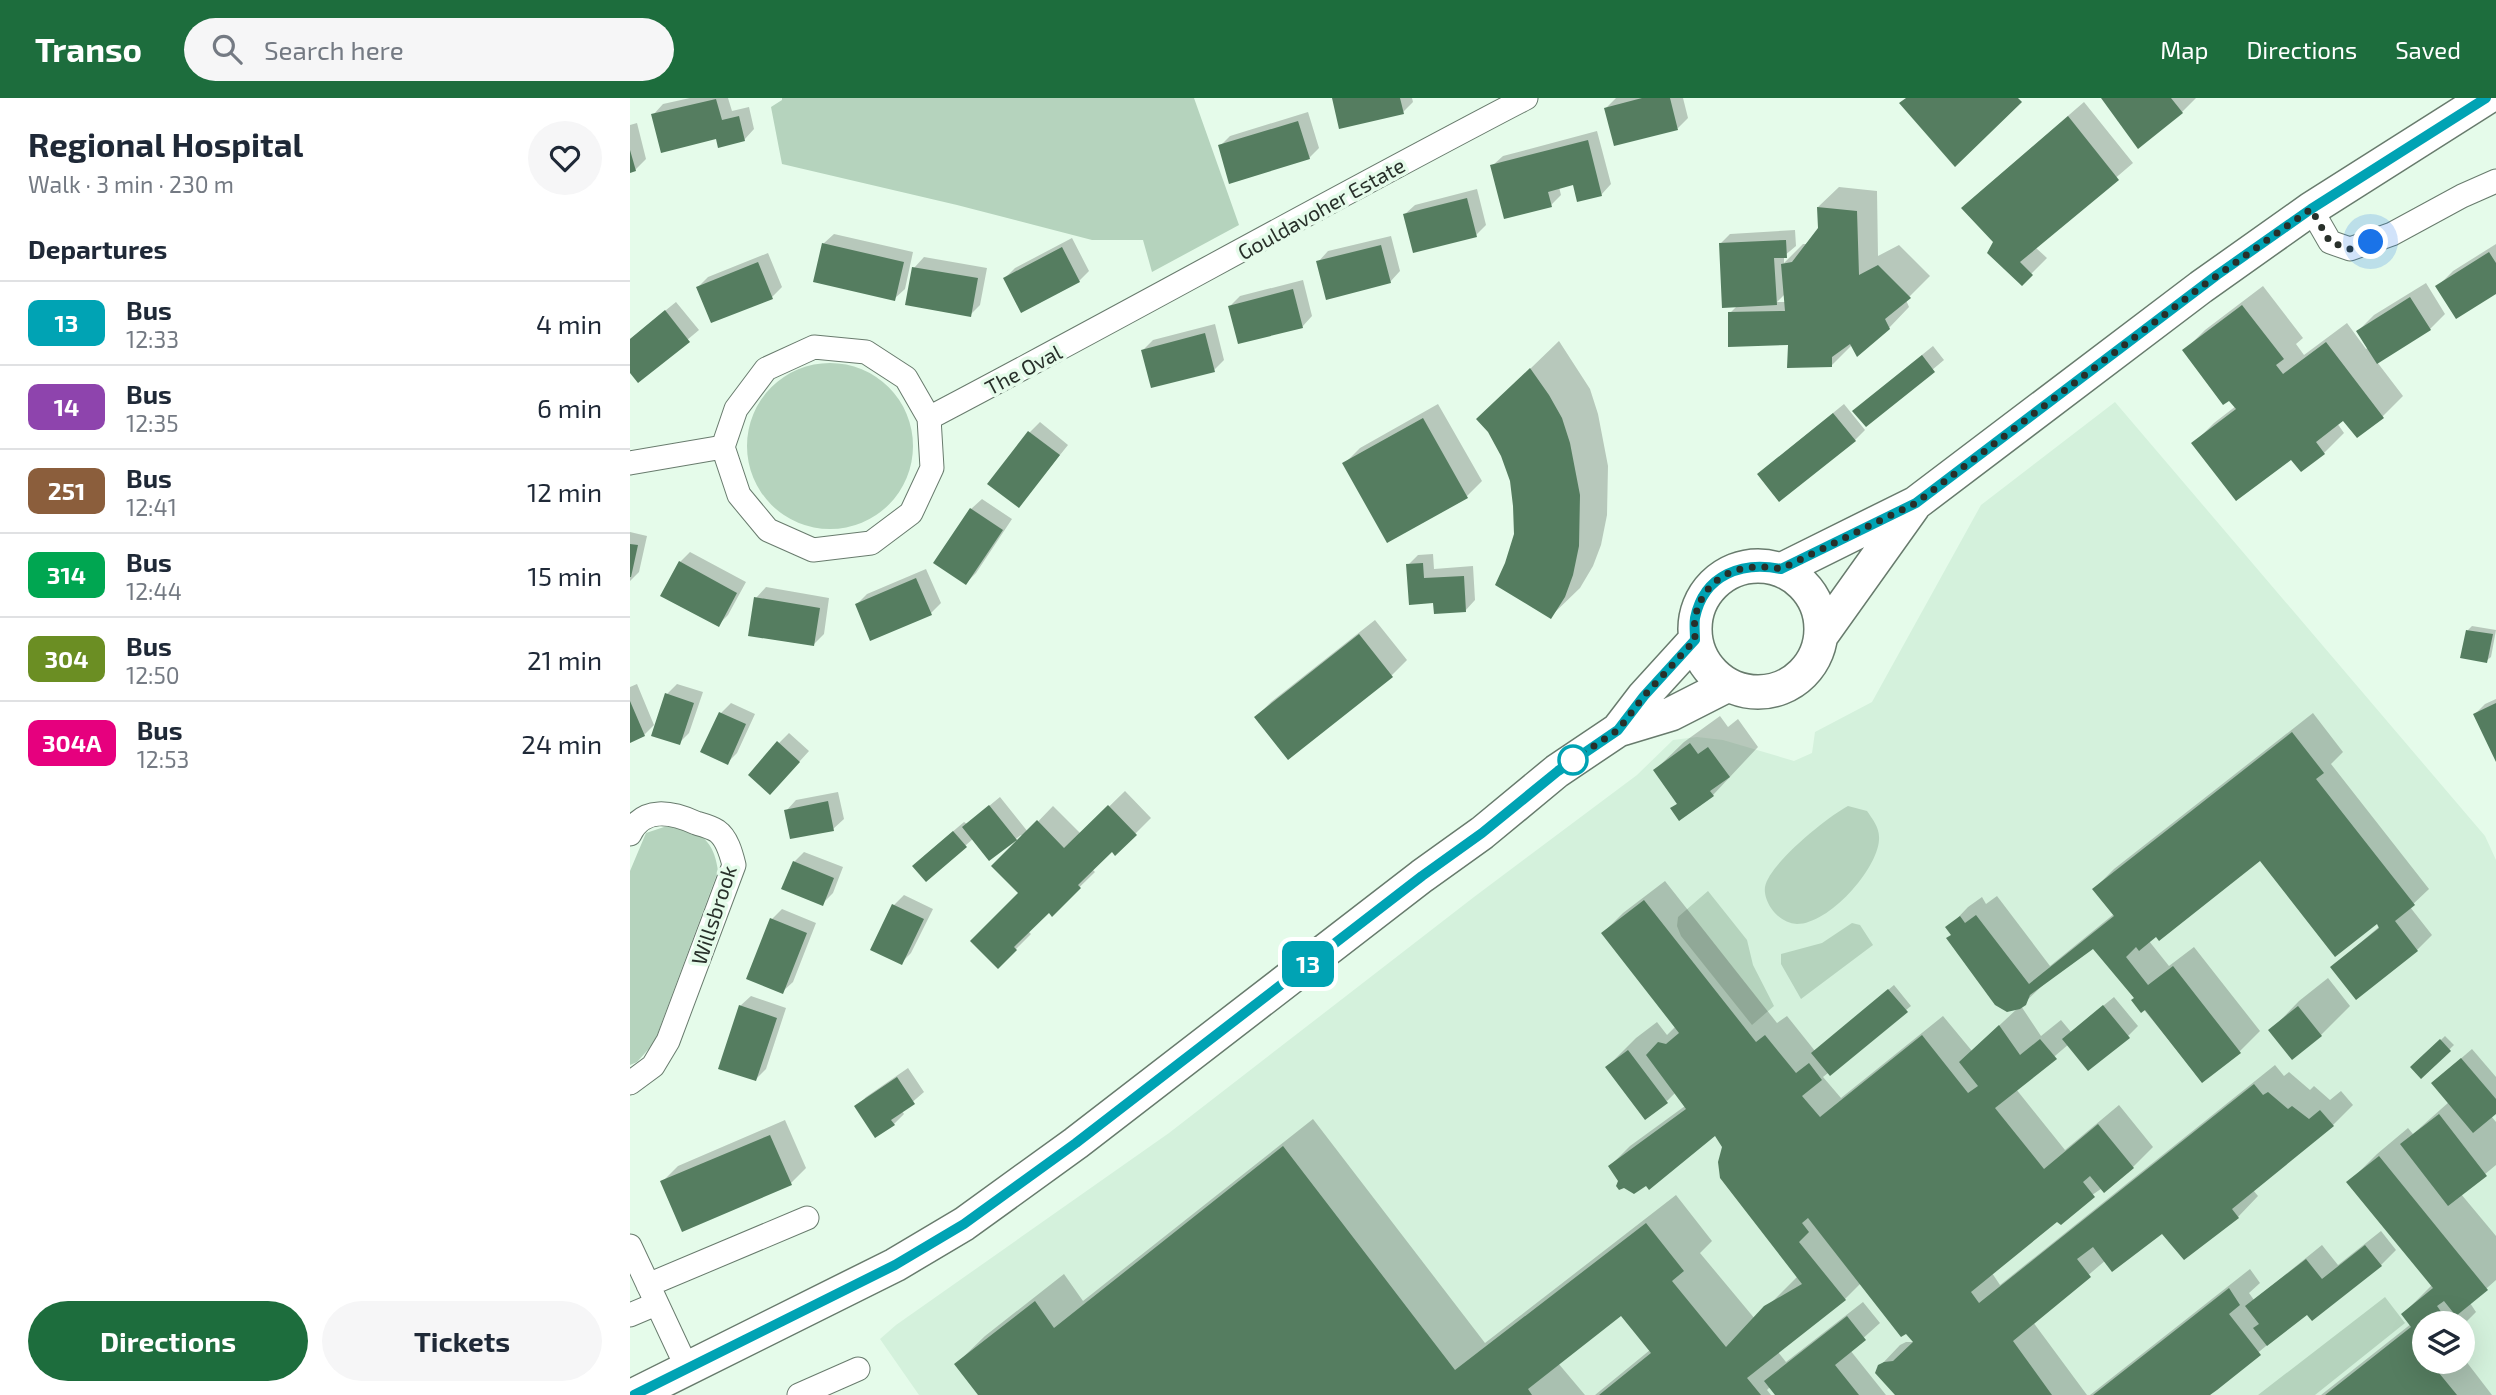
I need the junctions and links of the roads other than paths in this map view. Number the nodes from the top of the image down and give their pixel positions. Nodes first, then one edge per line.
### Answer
1 (1526, 98) edge
2 (2486, 98) edge
3 (2496, 181) edge
4 (2311, 209) junction
5 (1117, 319) joint
6 (929, 418) junction
7 (723, 447) junction
8 (630, 463) edge
9 (1916, 503) junction
10 (1781, 569) junction
11 (1821, 636) junction
12 (1695, 640) junction
13 (1728, 685) junction
14 (1618, 730) junction
15 (630, 834) edge
16 (630, 1083) edge
17 (807, 1218) dead end
18 (630, 1247) edge
19 (652, 1294) junction
20 (630, 1315) edge
21 (858, 1369) dead end
22 (688, 1370) junction
23 (634, 1395) edge
24 (799, 1395) edge

1 - 5 street, Gouldavoher Estate
2 - 4 main road
3 - 4 street
4 - 9 main road
5 - 6 street, The Oval
6 - 7 street
6 - 7 street
7 - 8 street
9 - 10 main road
9 - 11 main road
10 - 11 main road
10 - 12 main road
11 - 13 main road
12 - 13 main road
12 - 14 main road
13 - 14 main road
14 - 22 main road
15 - 16 street, Willsbrook
17 - 19 street
18 - 19 street
19 - 20 street
19 - 22 street
21 - 24 street
22 - 23 main road

